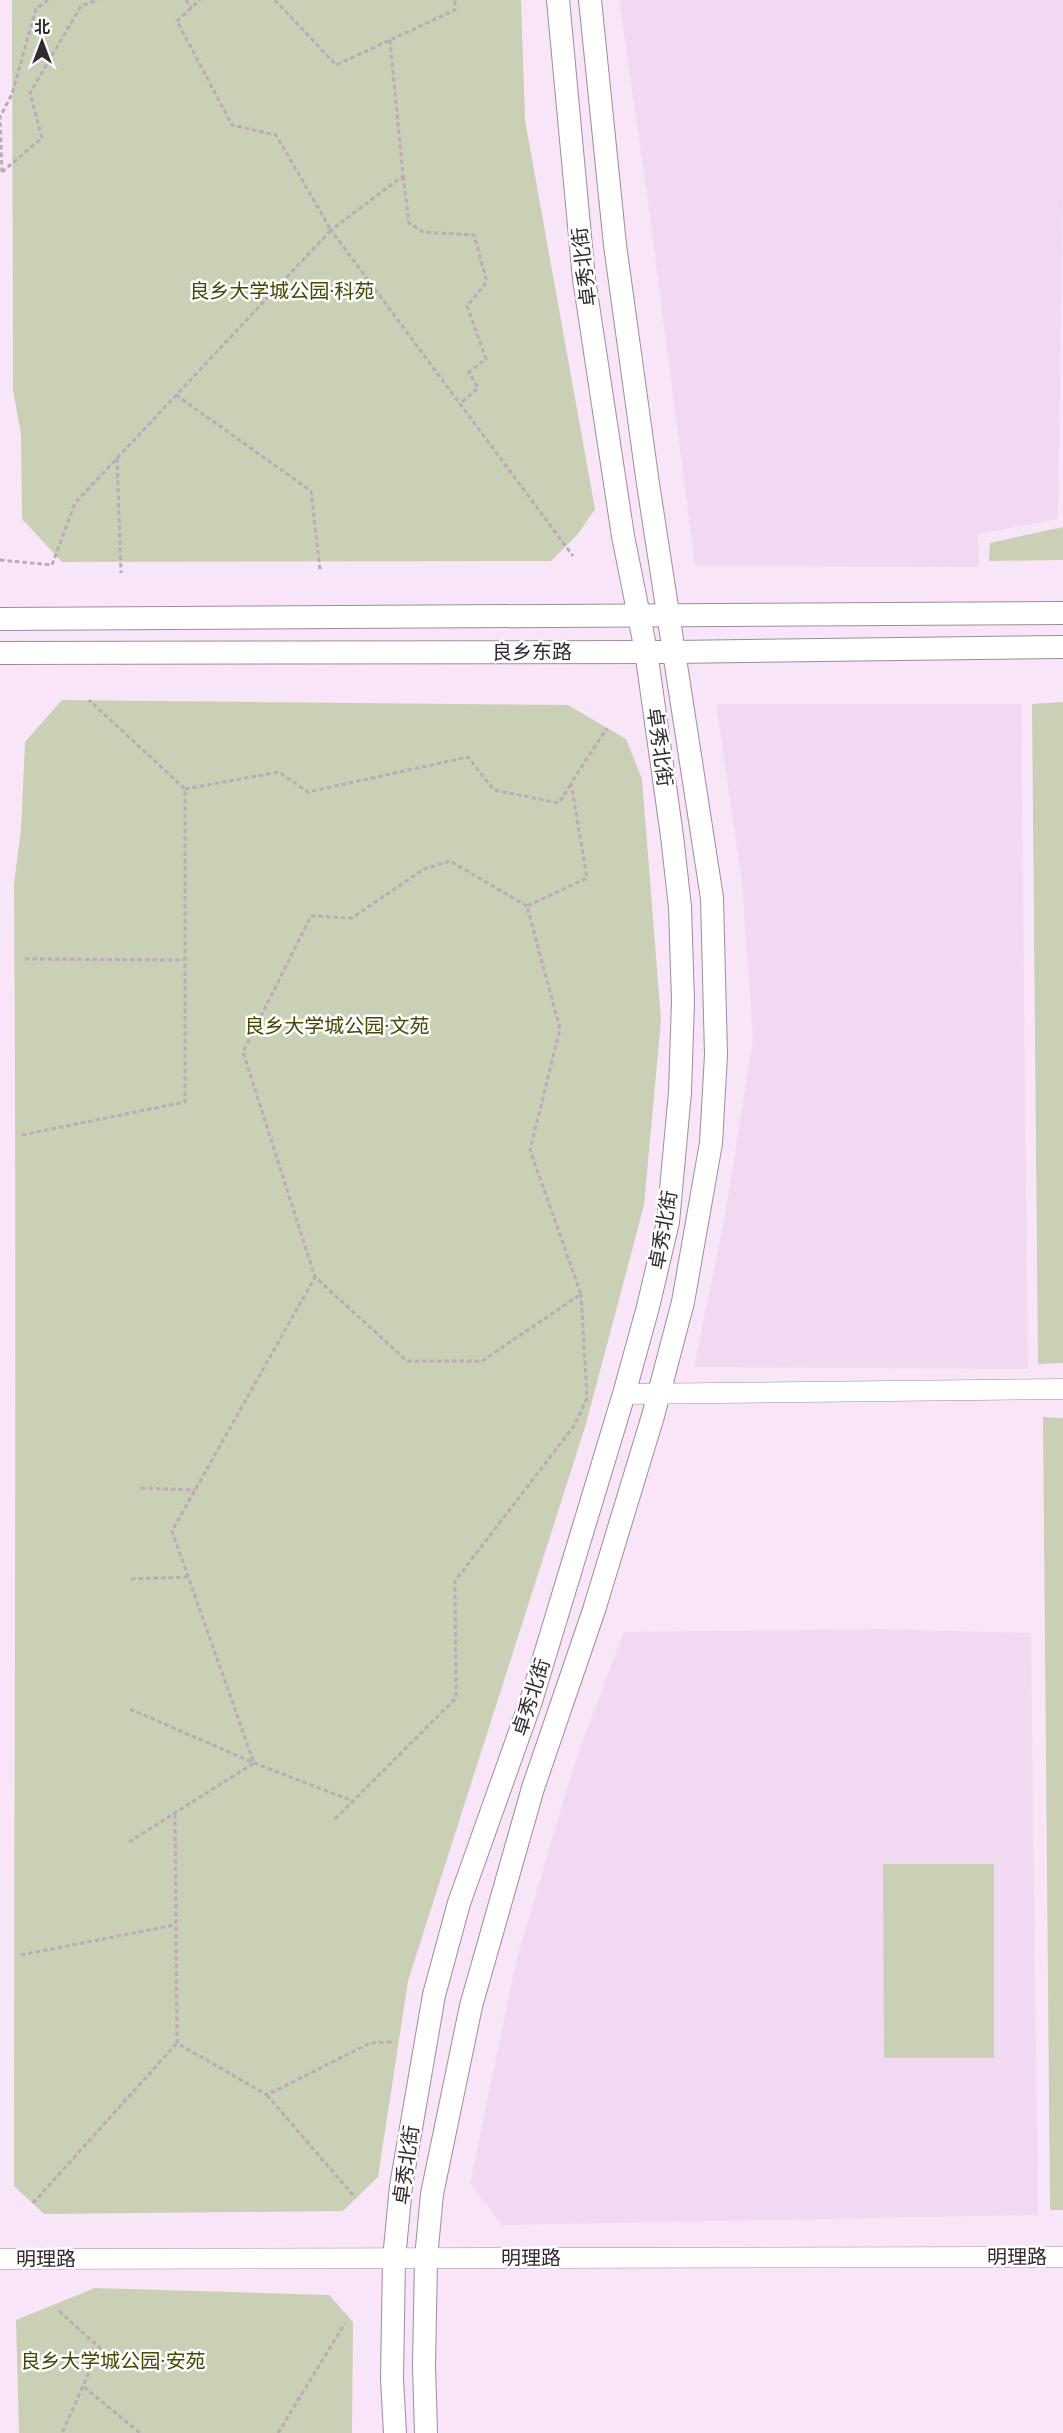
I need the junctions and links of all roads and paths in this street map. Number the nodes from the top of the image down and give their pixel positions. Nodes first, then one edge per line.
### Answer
1 (48, 0) edge
2 (98, 0) edge
3 (186, 0) edge
4 (200, 0) edge
5 (275, 0) edge
6 (455, 0) edge
7 (558, 0) edge
8 (590, 0) edge
9 (191, 8) junction
10 (390, 40) junction
11 (403, 176) junction
12 (331, 230) junction
13 (176, 395) junction
14 (460, 404) junction
15 (117, 458) junction
16 (573, 556) dead end
17 (0, 560) edge
18 (320, 570) dead end
19 (121, 573) dead end
20 (1063, 613) edge
21 (638, 615) junction
22 (669, 615) junction
23 (0, 619) edge
24 (1063, 647) edge
25 (646, 651) junction
26 (675, 652) junction
27 (0, 653) edge
28 (89, 700) dead end
29 (607, 728) dead end
30 (571, 783) junction
31 (185, 789) junction
32 (527, 906) junction
33 (25, 959) dead end
34 (184, 960) junction
35 (22, 1135) dead end
36 (315, 1278) junction
37 (581, 1294) junction
38 (1063, 1389) edge
39 (624, 1394) junction
40 (658, 1394) junction
41 (141, 1488) dead end
42 (195, 1490) junction
43 (188, 1577) junction
44 (131, 1579) dead end
45 (130, 1708) dead end
46 (254, 1763) junction
47 (353, 1801) junction
48 (175, 1813) junction
49 (335, 1819) dead end
50 (129, 1842) dead end
51 (175, 1925) junction
52 (21, 1955) dead end
53 (394, 2042) dead end
54 (177, 2043) junction
55 (267, 2095) junction
56 (353, 2195) dead end
57 (33, 2203) dead end
58 (1063, 2257) edge
59 (426, 2258) junction
60 (0, 2259) edge
61 (394, 2259) junction
62 (59, 2311) dead end
63 (345, 2323) dead end
64 (83, 2386) junction
65 (62, 2433) edge
66 (140, 2433) edge
67 (278, 2433) edge
68 (395, 2433) edge
69 (426, 2433) edge

1 - 2 path
3 - 9 path
4 - 9 path
5 - 10 path
6 - 10 path
7 - 21 main road, 卓秀北街
8 - 22 main road, 卓秀北街
9 - 12 path
10 - 11 path
11 - 12 path
11 - 14 path
12 - 13 path
12 - 14 path
13 - 15 path
13 - 18 path
14 - 16 path
15 - 17 path
15 - 19 path
20 - 22 main road, 良乡东路
21 - 22 main road, 良乡东路
21 - 23 main road, 良乡东路
21 - 25 main road, 卓秀北街
22 - 26 main road, 卓秀北街
24 - 26 main road, 良乡东路
25 - 26 main road, 良乡东路
25 - 27 main road, 良乡东路
25 - 39 main road, 卓秀北街
26 - 40 main road, 卓秀北街
28 - 31 path
29 - 30 path
30 - 31 path
30 - 32 path
31 - 34 path
32 - 36 path
32 - 37 path
33 - 34 path
34 - 35 path
36 - 37 path
36 - 42 path
37 - 47 path
38 - 40 street
39 - 40 street
39 - 61 main road, 卓秀北街
40 - 59 main road, 卓秀北街
41 - 42 path
42 - 43 path
43 - 44 path
43 - 46 path
45 - 46 path
46 - 47 path
46 - 48 path
47 - 49 path
48 - 50 path
48 - 51 path
51 - 52 path
51 - 54 path
53 - 55 path
54 - 55 path
54 - 57 path
55 - 56 path
58 - 59 street, 明理路
59 - 61 street, 明理路
59 - 69 main road, 卓秀北街
60 - 61 street, 明理路
61 - 68 main road, 卓秀北街
62 - 64 path
63 - 67 path
64 - 65 path
64 - 66 path

